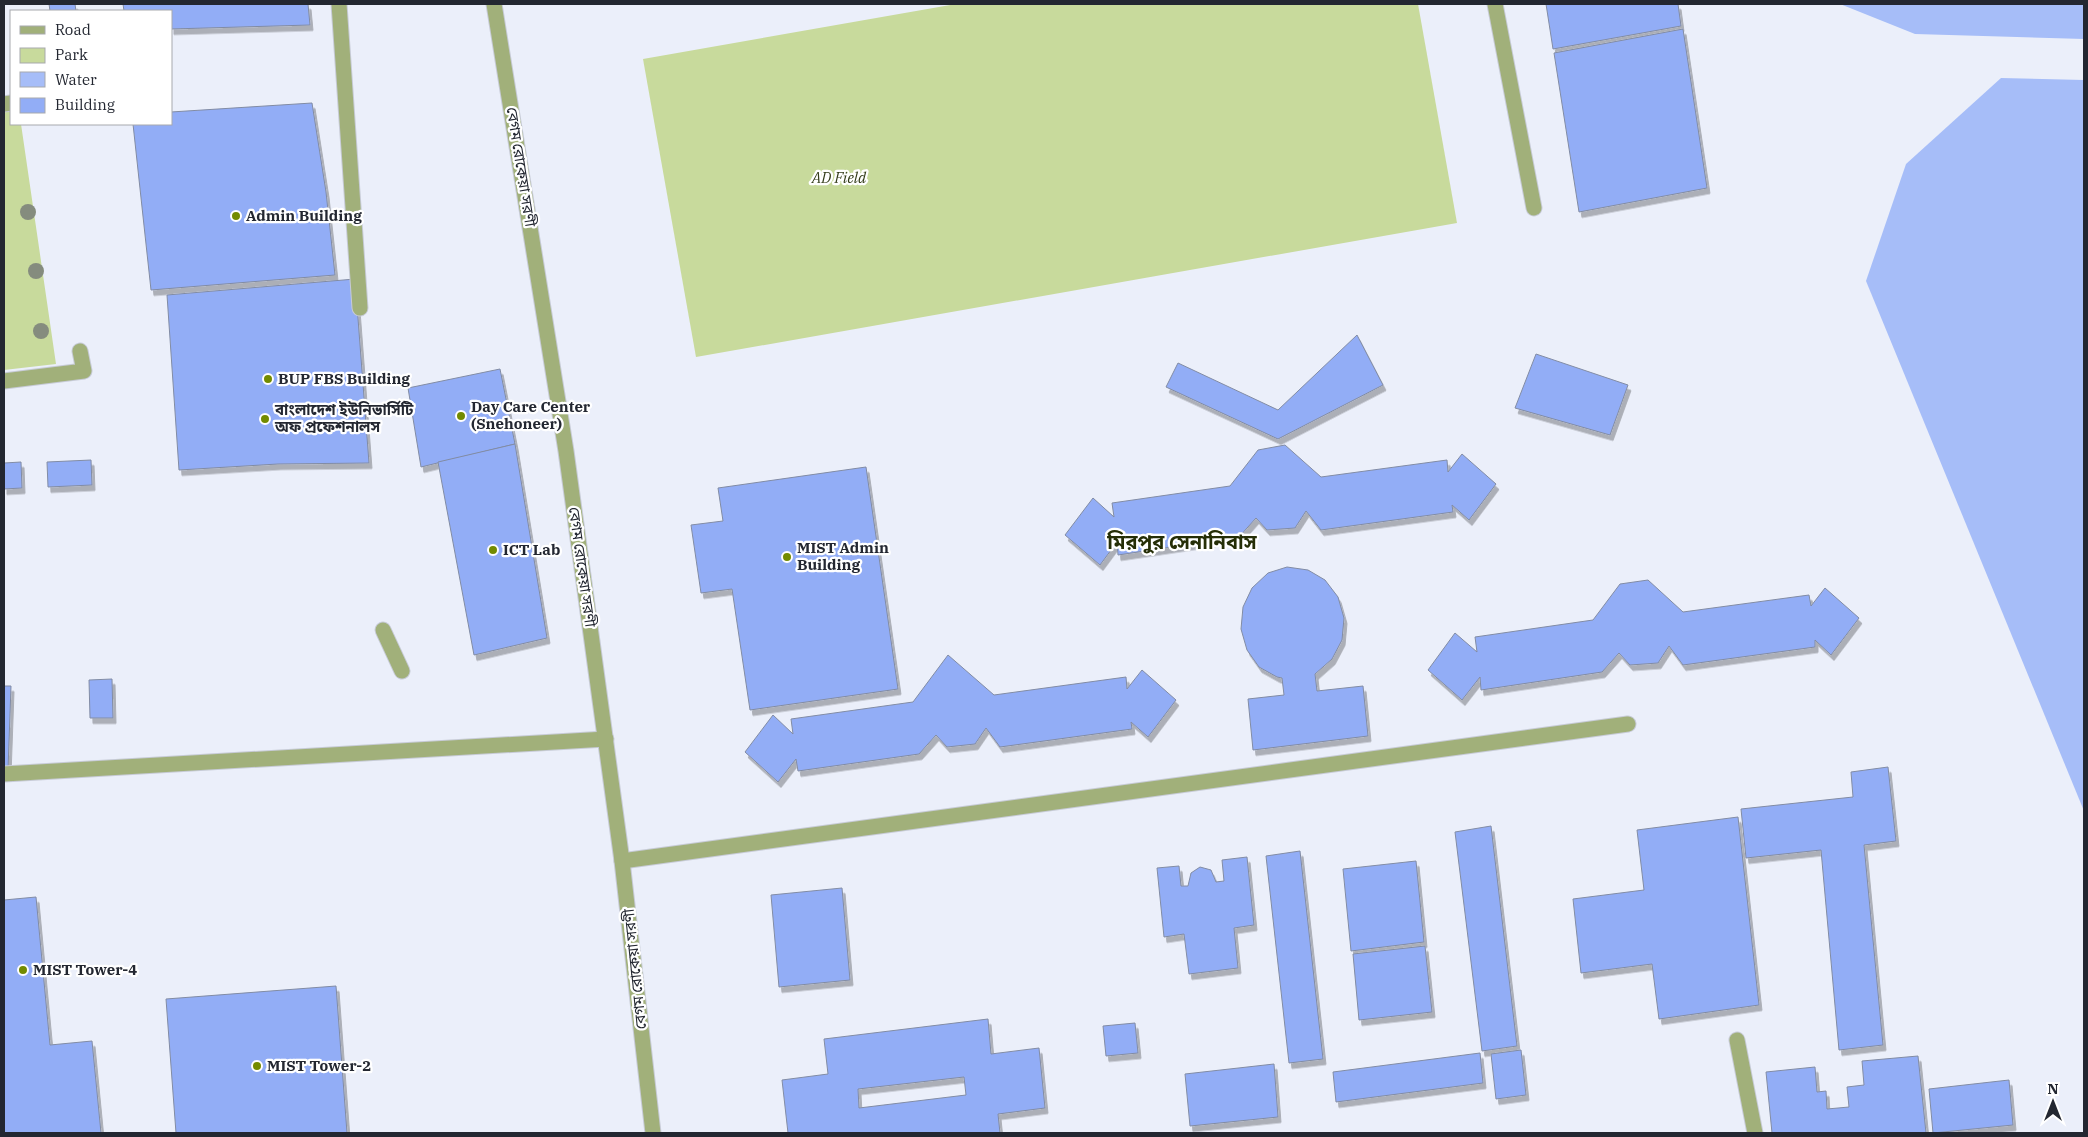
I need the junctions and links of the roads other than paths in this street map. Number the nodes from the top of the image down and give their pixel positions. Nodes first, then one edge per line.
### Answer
1 (339, 4) edge
2 (494, 4) edge
3 (1495, 4) edge
4 (1534, 208) dead end
5 (360, 308) dead end
6 (80, 351) dead end
7 (4, 381) edge
8 (383, 630) dead end
9 (402, 671) dead end
10 (1628, 724) dead end
11 (606, 739) junction
12 (4, 774) edge
13 (622, 861) junction
14 (1737, 1040) dead end
15 (653, 1133) edge
16 (1755, 1133) edge

1 - 5 street
2 - 11 street, বেগম রোকেয়া সরণী
3 - 4 street
6 - 7 street
8 - 9 street
10 - 13 street
11 - 12 street
11 - 13 street, বেগম রোকেয়া সরণী
13 - 15 street, বেগম রোকেয়া সরণী
14 - 16 street

